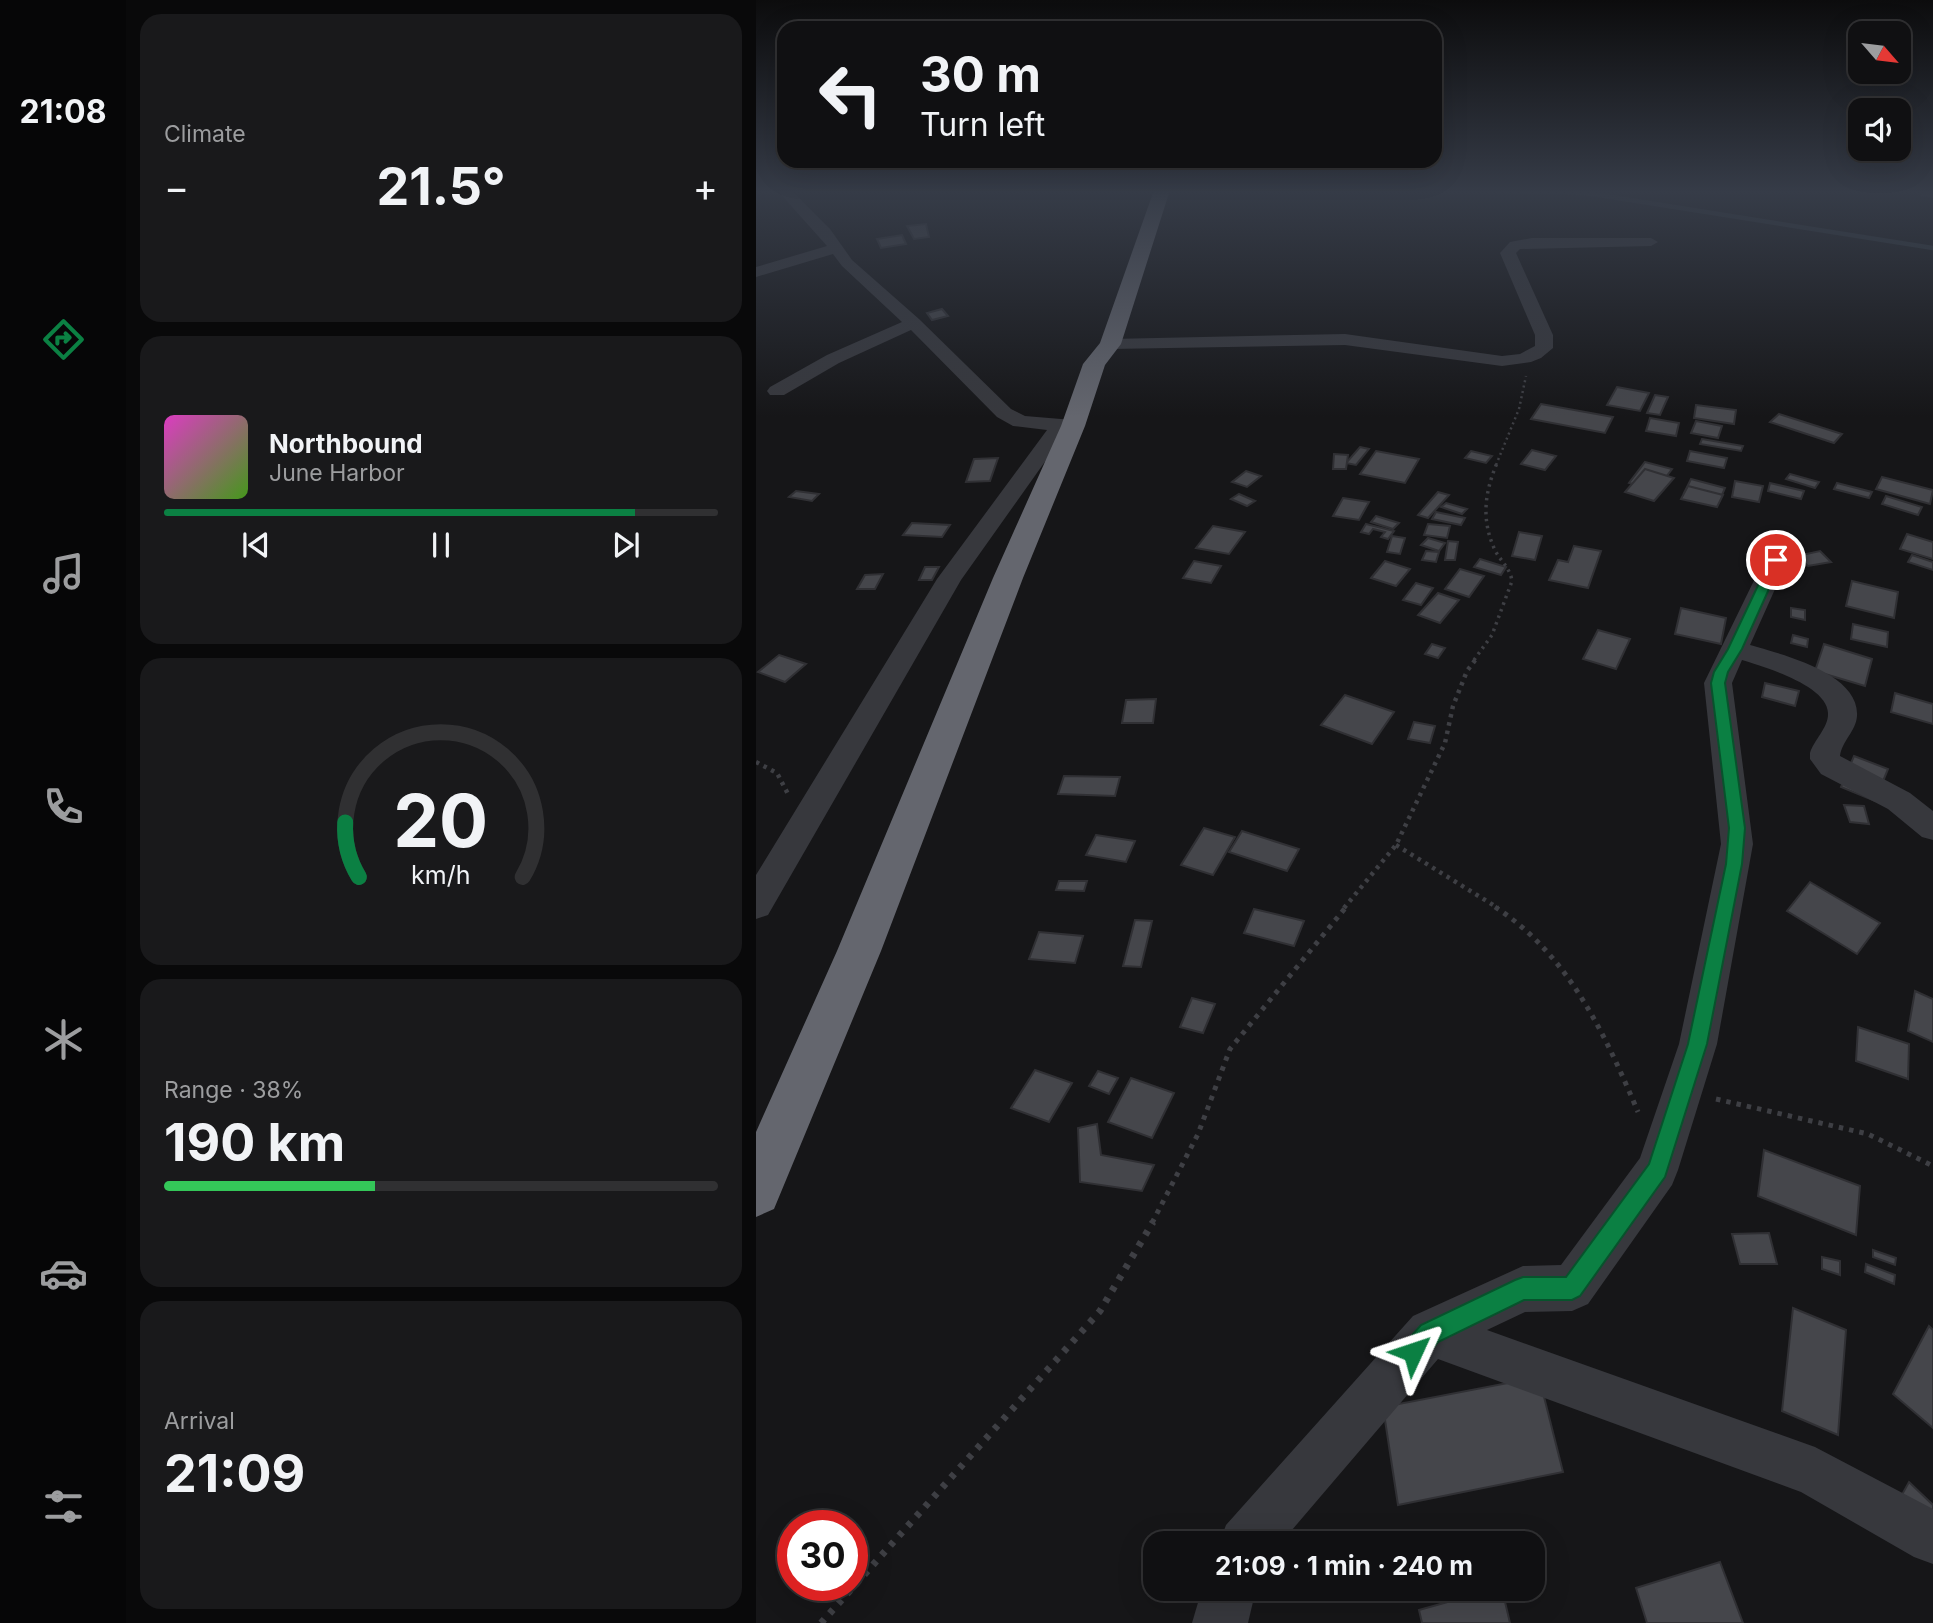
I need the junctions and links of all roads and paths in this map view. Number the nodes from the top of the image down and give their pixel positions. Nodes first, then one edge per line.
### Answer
1 (774, 266) edge
2 (850, 266) edge
3 (1136, 266) edge
4 (1514, 266) edge
5 (756, 272) edge
6 (913, 323) junction
7 (1110, 344) junction
8 (1530, 358) junction
9 (777, 391) dead end
10 (1066, 426) junction
11 (1776, 560) dead end
12 (1735, 649) junction
13 (756, 762) edge
14 (810, 816) junction
15 (1933, 828) edge
16 (1396, 845) junction
17 (756, 905) edge
18 (1684, 1091) junction
19 (1933, 1166) edge
20 (1657, 1170) junction
21 (756, 1191) edge
22 (1430, 1333) junction
23 (1256, 1531) edge
24 (1933, 1538) edge
25 (1226, 1601) edge
26 (821, 1623) edge
27 (1220, 1623) edge

1 - 5 street
2 - 6 street
3 - 7 highway
4 - 8 street
6 - 9 street
6 - 10 street
7 - 8 street
7 - 10 highway
8 - 16 path
10 - 14 street
10 - 21 highway
11 - 12 street
12 - 15 street
12 - 18 street
13 - 14 path
14 - 17 street
16 - 20 path
16 - 26 path
18 - 19 path
18 - 20 street
20 - 22 street
22 - 23 street
22 - 24 street
25 - 27 street

